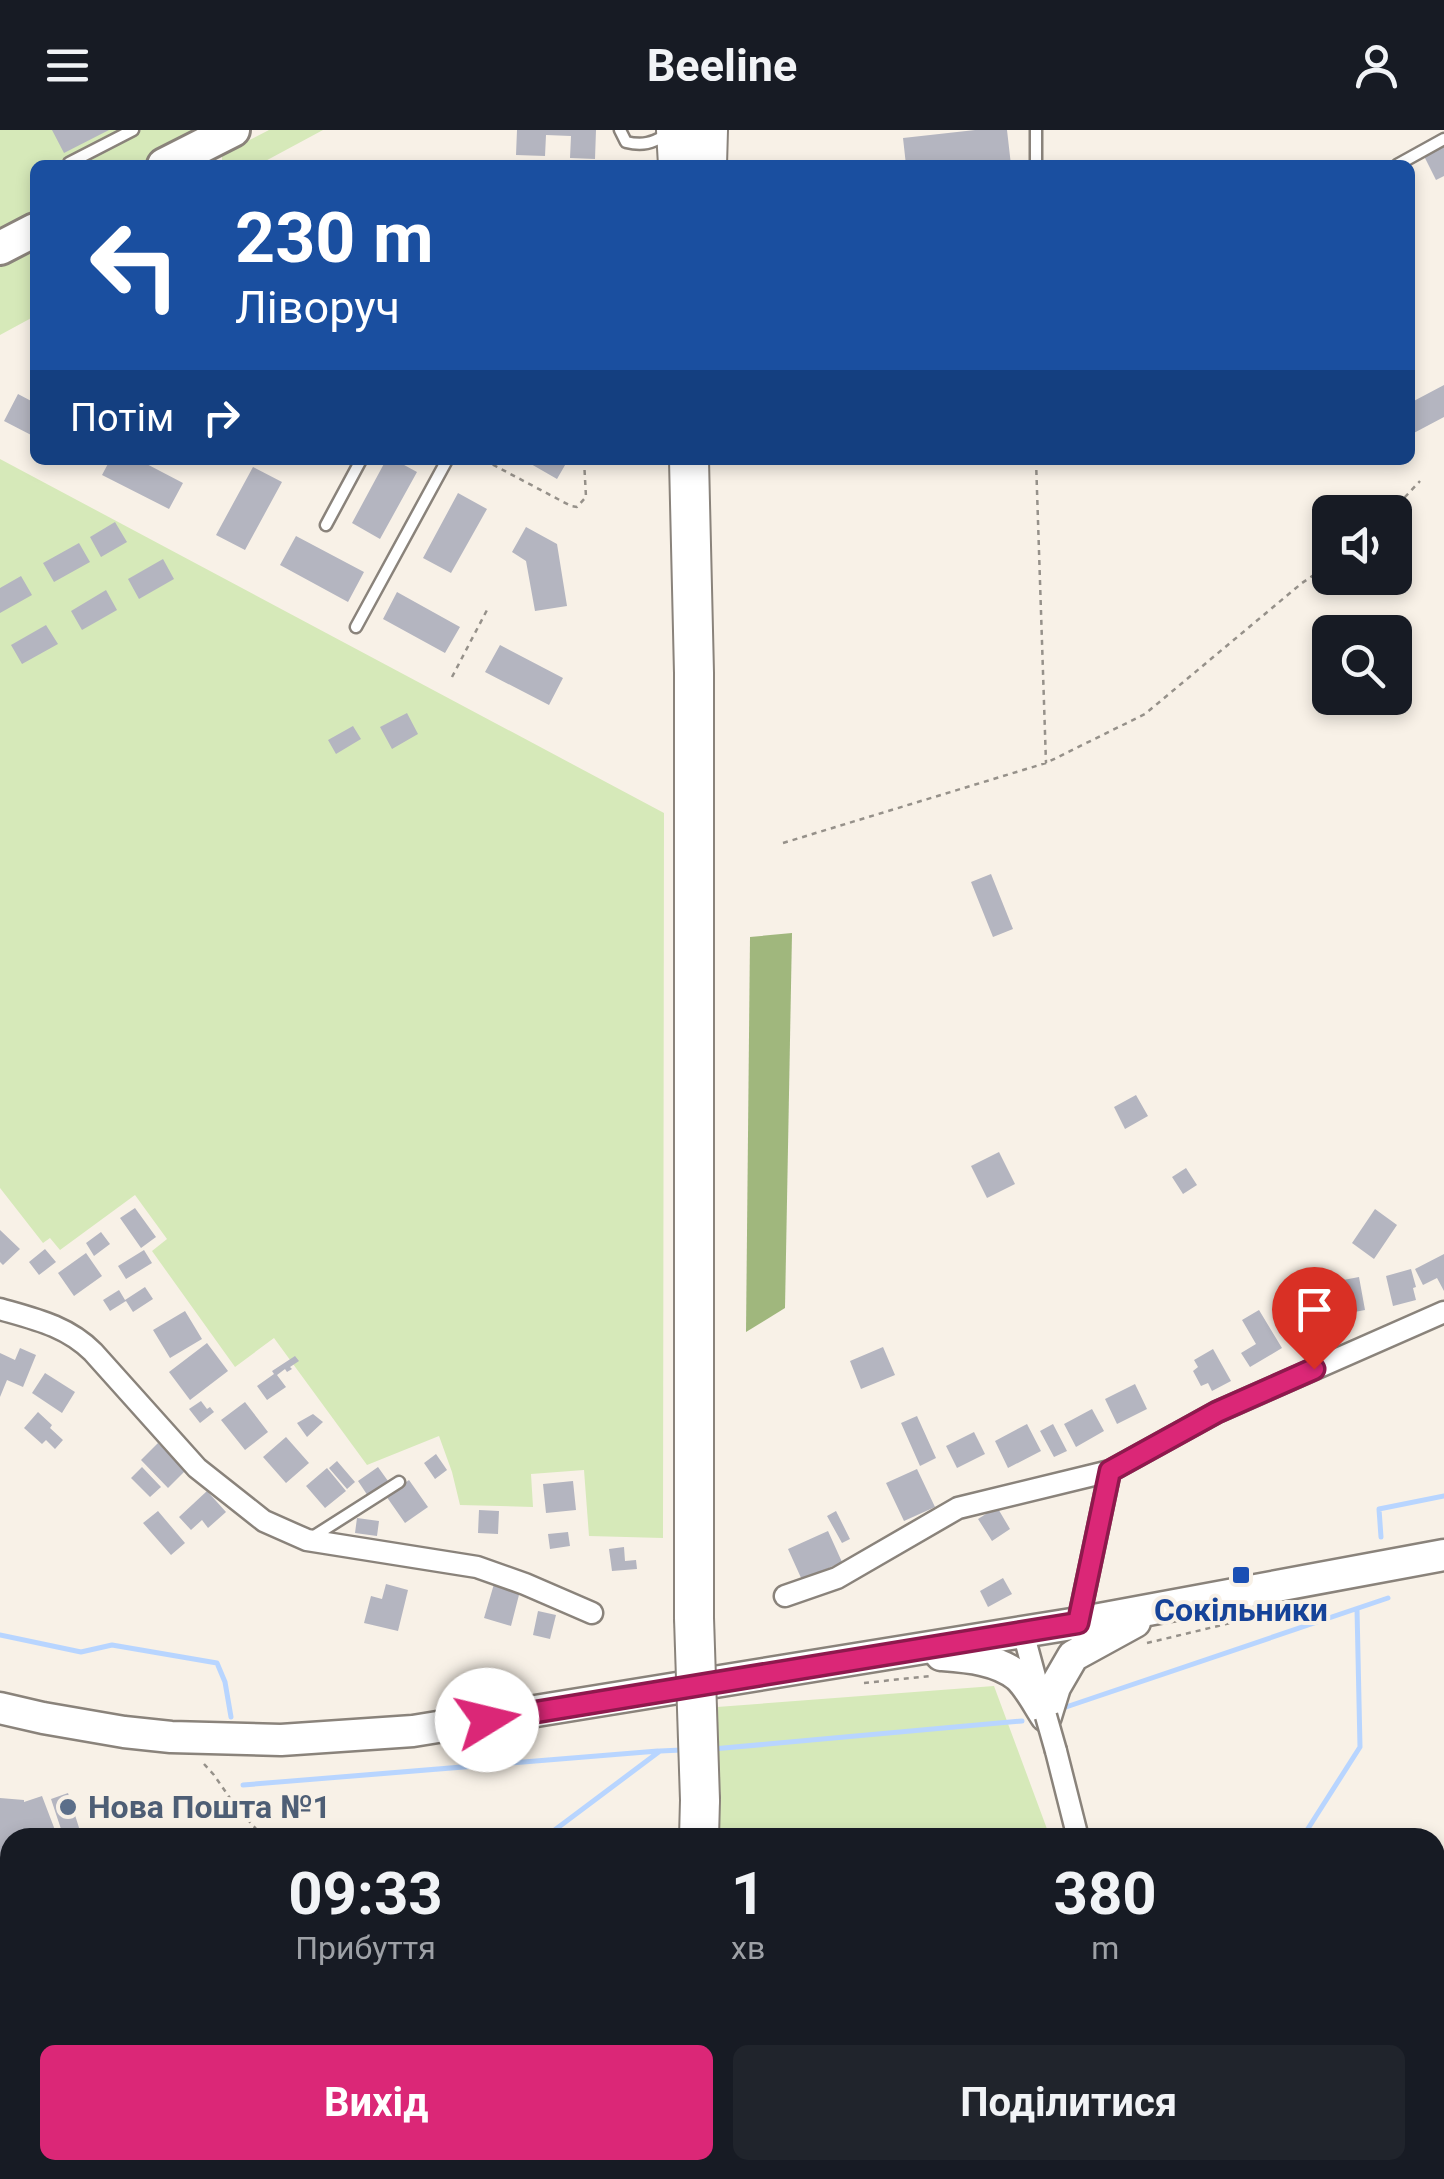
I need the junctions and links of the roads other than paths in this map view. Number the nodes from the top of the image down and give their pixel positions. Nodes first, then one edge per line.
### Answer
1 (133, 130) edge
2 (234, 130) edge
3 (620, 130) edge
4 (676, 130) edge
5 (708, 130) edge
6 (1036, 130) edge
7 (198, 138) edge
8 (1444, 139) edge
9 (76, 160) edge
10 (170, 160) edge
11 (678, 160) edge
12 (707, 160) edge
13 (1036, 160) edge
14 (1405, 160) edge
15 (30, 233) edge
16 (0, 248) edge
17 (357, 465) edge
18 (444, 465) edge
19 (690, 468) edge
20 (326, 524) dead end
21 (356, 627) dead end
22 (0, 1309) edge
23 (1444, 1312) edge
24 (1110, 1471) junction
25 (399, 1482) dead end
26 (307, 1540) junction
27 (1444, 1555) edge
28 (785, 1596) dead end
29 (1160, 1609) junction
30 (592, 1612) dead end
31 (1078, 1623) junction
32 (1024, 1632) junction
33 (904, 1651) junction
34 (0, 1708) edge
35 (1046, 1716) junction
36 (699, 1828) edge
37 (1076, 1828) edge

1 - 9 lane
2 - 7 main road
3 - 4 lane
4 - 11 highway
5 - 12 highway
6 - 13 lane
7 - 10 main road
8 - 14 lane
15 - 16 main road
17 - 20 lane
18 - 21 lane
19 - 36 highway, bridge
22 - 26 street
23 - 24 street
24 - 28 street
24 - 31 street
25 - 26 lane
26 - 30 street
27 - 29 main road
29 - 31 main road
29 - 35 main road
31 - 32 main road
32 - 33 main road
32 - 35 street
33 - 34 main road
33 - 35 main road
35 - 37 street, bridge

